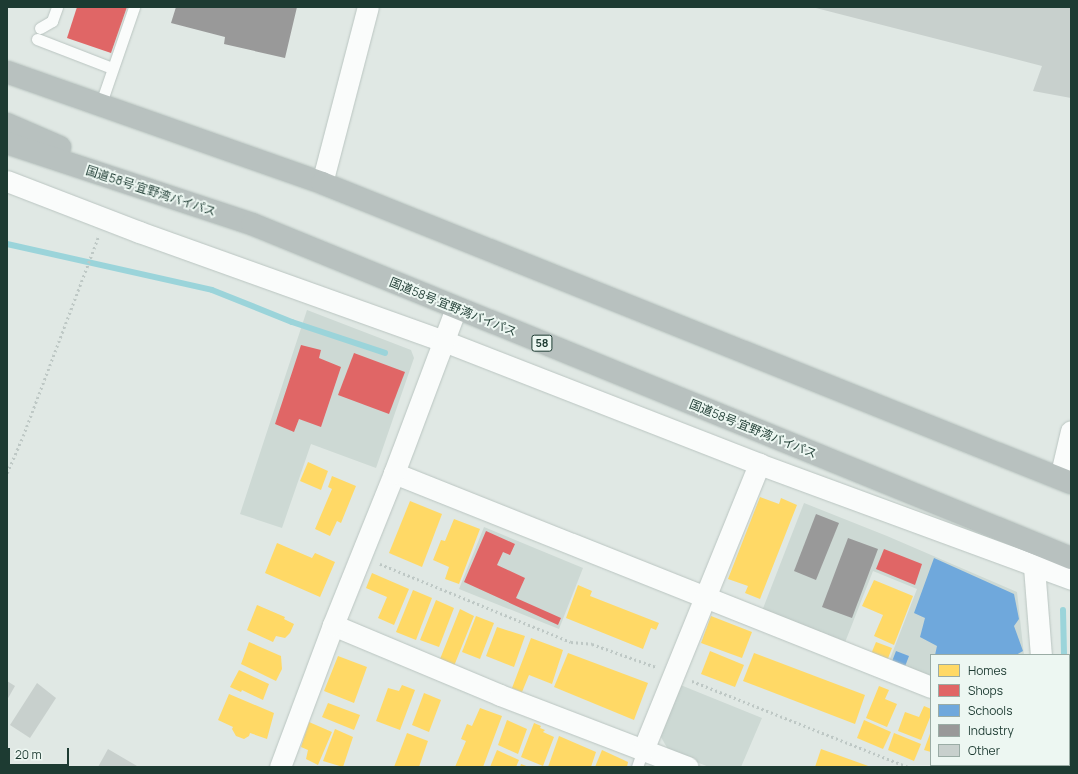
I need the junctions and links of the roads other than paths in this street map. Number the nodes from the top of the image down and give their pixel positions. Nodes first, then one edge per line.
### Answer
1 (57, 7) edge
2 (134, 7) edge
3 (368, 7) edge
4 (40, 28) dead end
5 (37, 40) dead end
6 (112, 68) junction
7 (7, 72) edge
8 (100, 106) junction
9 (7, 124) edge
10 (7, 143) edge
11 (7, 181) edge
12 (322, 183) junction
13 (252, 224) junction
14 (456, 308) junction
15 (444, 341) junction
16 (1071, 431) edge
17 (759, 464) junction
18 (394, 473) junction
19 (1065, 480) edge
20 (1071, 558) edge
21 (1034, 567) junction
22 (1071, 580) edge
23 (706, 596) junction
24 (333, 626) junction
25 (1041, 654) edge
26 (930, 687) edge
27 (640, 759) edge
28 (280, 767) edge
29 (688, 767) edge

1 - 4 lane
2 - 6 lane
3 - 12 street
5 - 6 lane
6 - 8 lane
7 - 8 highway
8 - 12 highway
9 - 13 highway
10 - 13 highway, 国道58号 宜野湾バイパス / 58
11 - 15 street
12 - 19 highway
13 - 14 highway, 国道58号 宜野湾バイパス / 58
14 - 15 street
14 - 20 highway, 国道58号 宜野湾バイパス / 58
15 - 17 street
15 - 18 street
16 - 19 street
17 - 21 street
17 - 23 street
18 - 23 street
18 - 24 street
21 - 22 street
21 - 25 street
23 - 26 street
23 - 27 street
24 - 27 street
24 - 28 street
27 - 29 street

